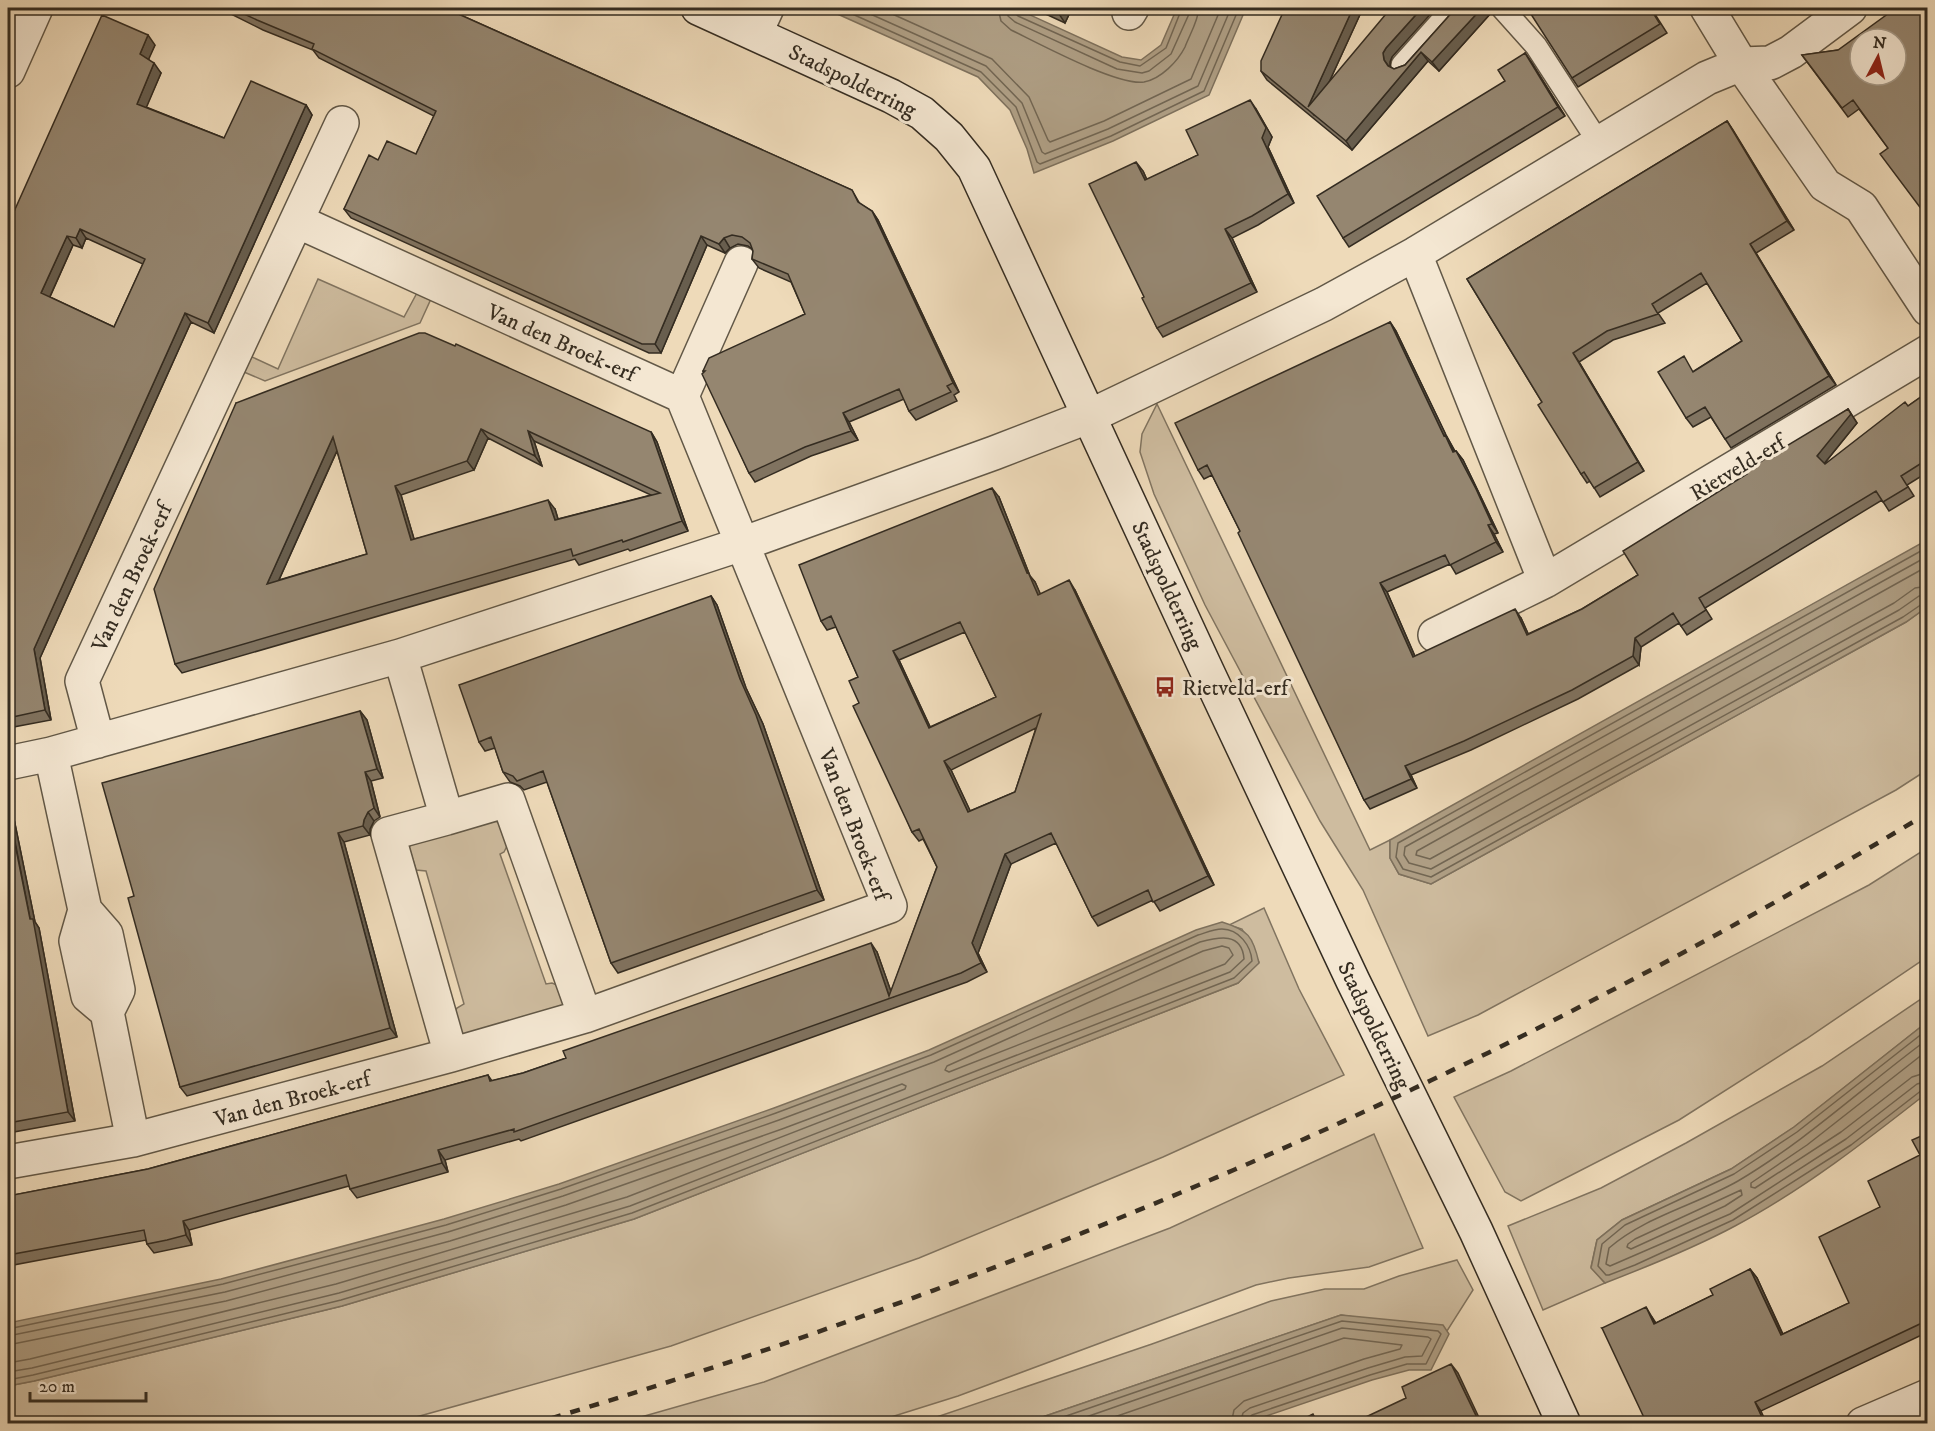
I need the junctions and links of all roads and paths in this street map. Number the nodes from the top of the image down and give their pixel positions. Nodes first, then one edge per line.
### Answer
1 (36, 8) edge
2 (699, 8) edge
3 (1453, 8) edge
4 (1502, 8) edge
5 (1707, 8) edge
6 (1850, 8) edge
7 (761, 20) edge
8 (1741, 63) junction
9 (1402, 65) edge
10 (8, 71) edge
11 (342, 123) dead end
12 (1599, 143) junction
13 (297, 221) junction
14 (1415, 254) junction
15 (741, 263) dead end
16 (1928, 309) edge
17 (1928, 352) edge
18 (682, 396) junction
19 (1090, 416) junction
20 (742, 544) junction
21 (1545, 581) junction
22 (1436, 635) dead end
23 (400, 656) junction
24 (98, 741) junction
25 (51, 754) junction
26 (8, 763) edge
27 (447, 818) junction
28 (585, 1016) junction
29 (451, 1055) junction
30 (133, 1140) junction
31 (8, 1162) edge
32 (1928, 1396) edge
33 (1564, 1424) edge
34 (1863, 1424) edge

1 - 10 street
2 - 7 street, Stadspolderring
3 - 9 lane
4 - 12 lane
5 - 8 street
6 - 8 street
7 - 19 street, Stadspolderring
8 - 12 street
8 - 16 street
11 - 13 street, Van den Broek-erf
12 - 14 street
13 - 18 street, Van den Broek-erf
13 - 24 street, Van den Broek-erf
14 - 19 street
14 - 21 street
15 - 18 street
17 - 21 street, Rietveld-erf
18 - 20 street, Van den Broek-erf
19 - 20 street
19 - 33 street, Stadspolderring
20 - 23 street
20 - 28 street, Van den Broek-erf
21 - 22 street, Rietveld-erf
23 - 24 street
23 - 27 street
24 - 25 street
25 - 26 street
25 - 30 street
27 - 28 street
27 - 29 street
28 - 29 street, Van den Broek-erf
29 - 30 street, Van den Broek-erf
30 - 31 street, Van den Broek-erf
32 - 34 street

